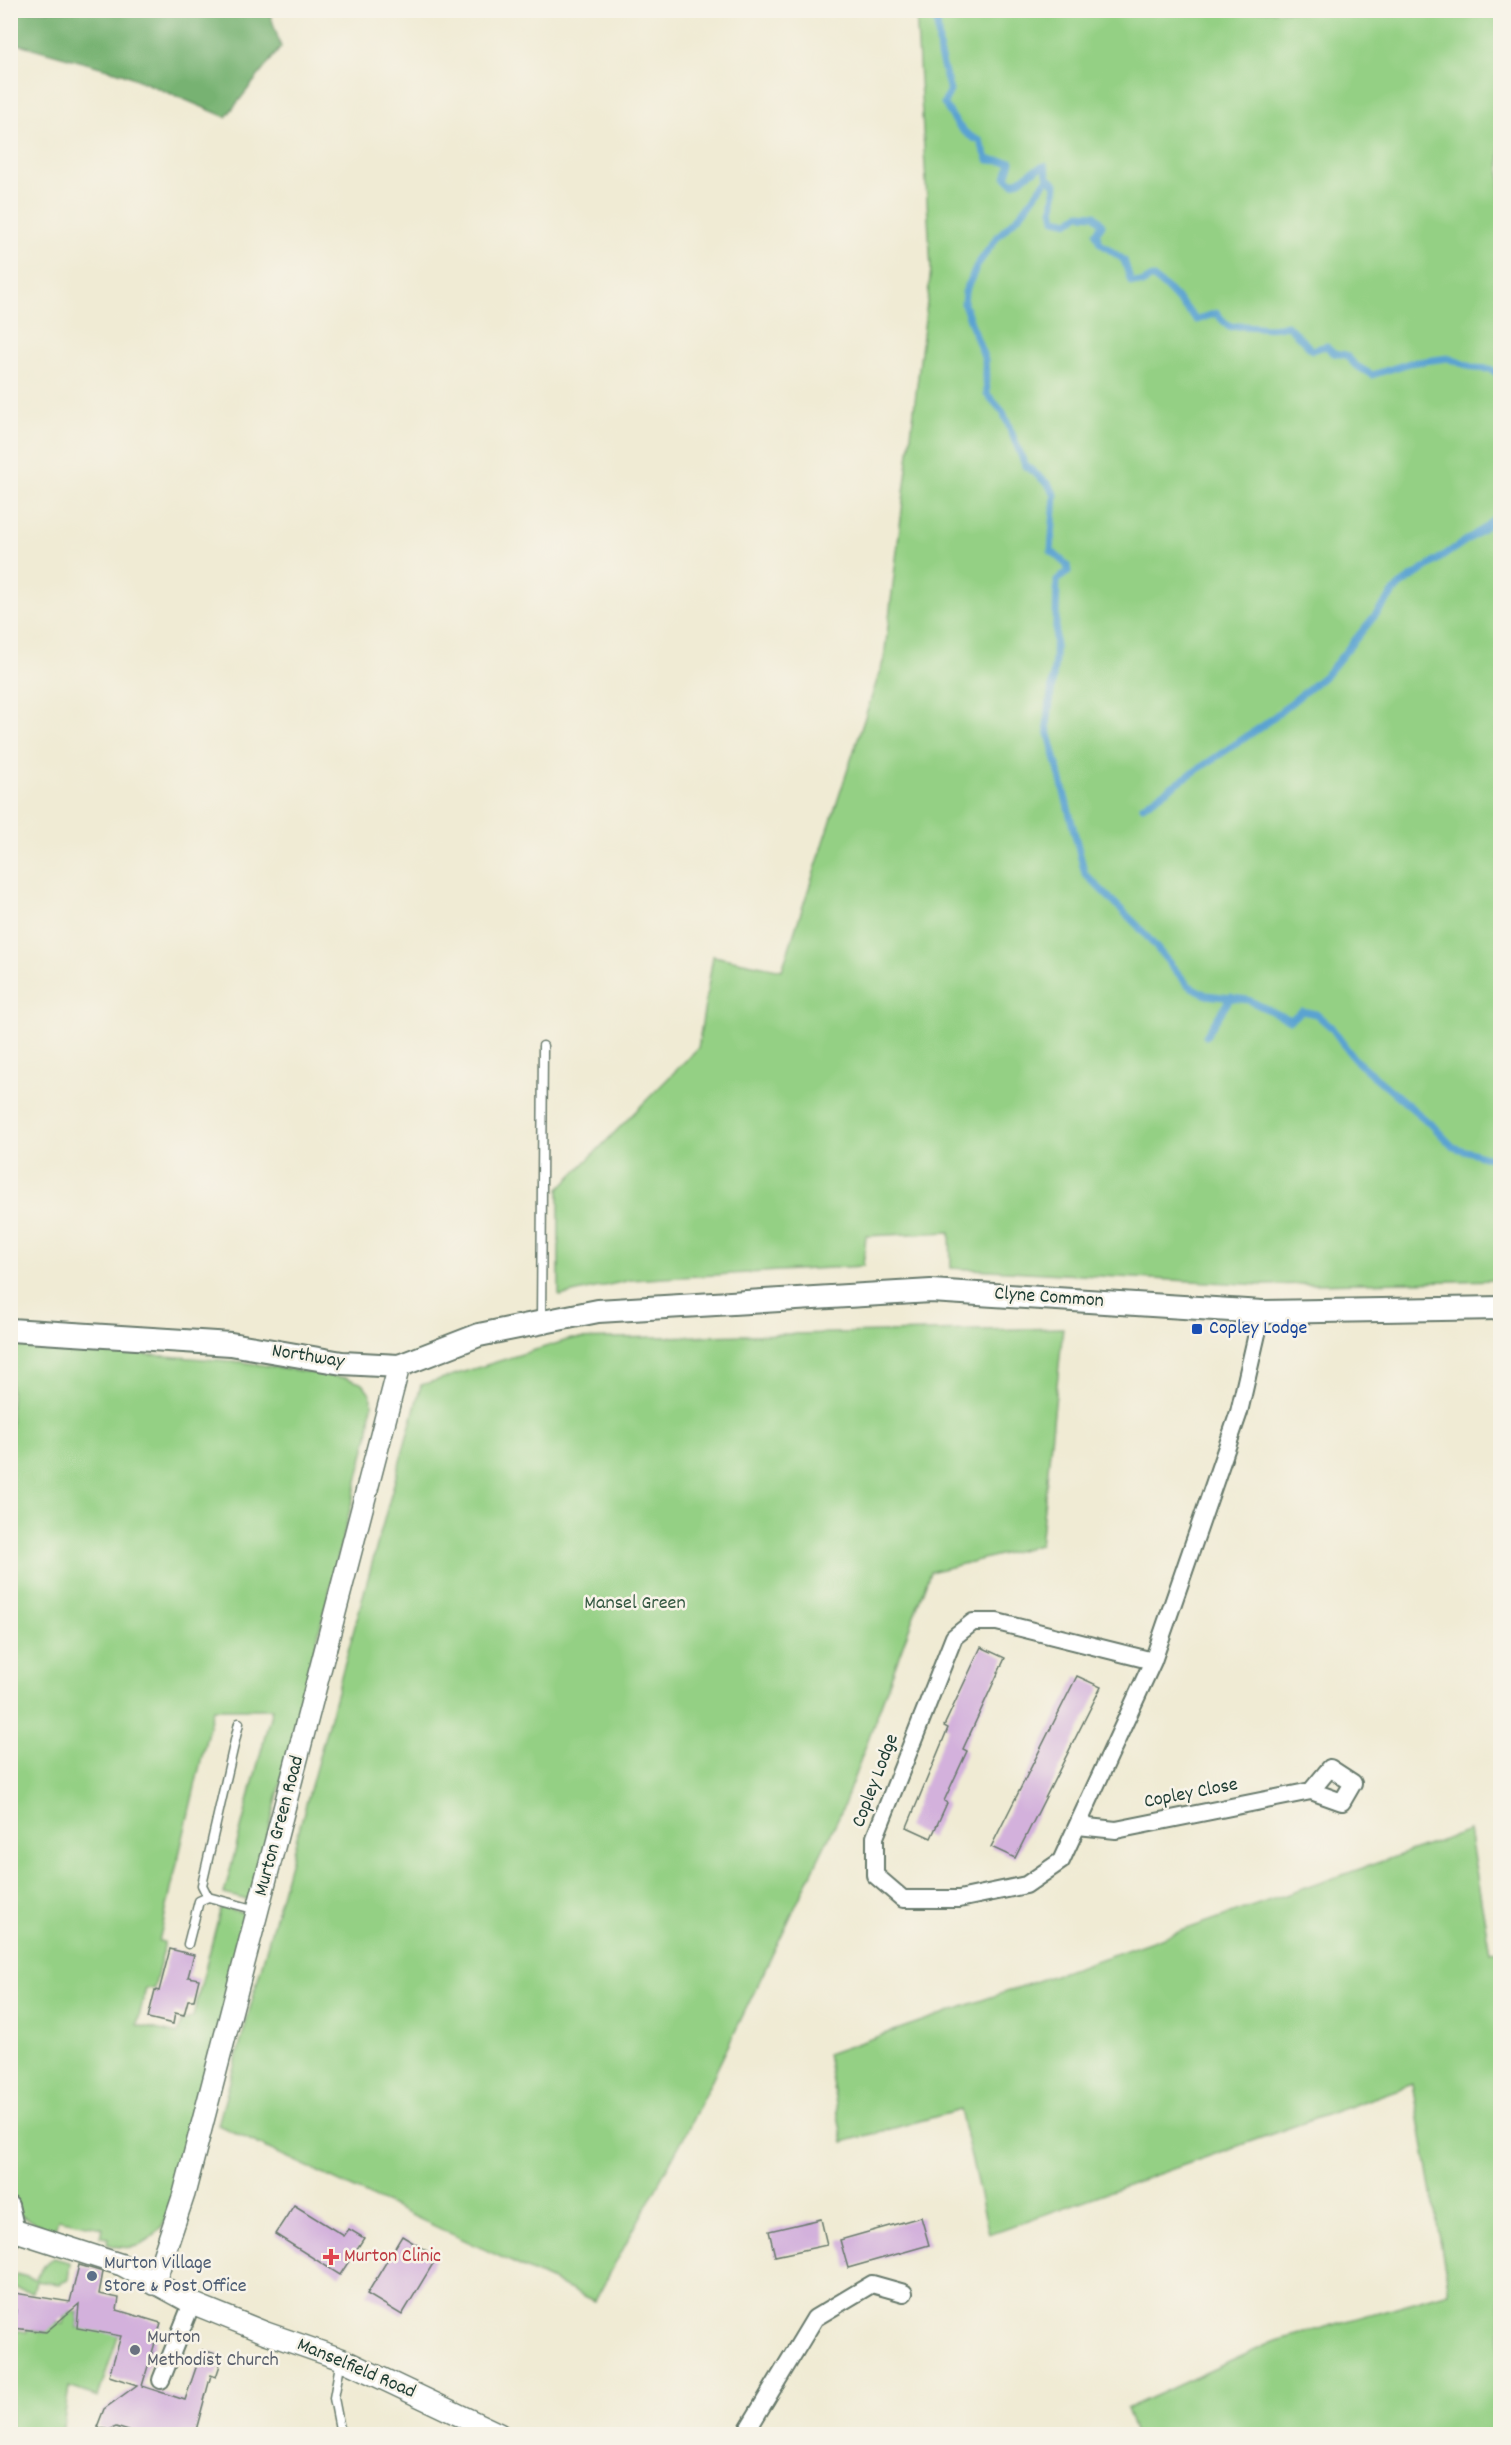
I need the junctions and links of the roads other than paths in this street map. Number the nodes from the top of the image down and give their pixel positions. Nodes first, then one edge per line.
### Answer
1 (543, 1046) dead end
2 (1500, 1308) edge
3 (598, 1311) joint
4 (1262, 1312) junction
5 (541, 1323) junction
6 (10, 1330) edge
7 (399, 1366) junction
8 (1153, 1660) junction
9 (239, 1723) dead end
10 (1311, 1791) dead end
11 (1078, 1826) junction
12 (208, 1897) junction
13 (258, 1911) junction
14 (189, 1944) dead end
15 (10, 2205) edge
16 (12, 2234) edge
17 (154, 2284) junction
18 (904, 2293) dead end
19 (192, 2303) junction
20 (341, 2358) junction
21 (161, 2380) dead end
22 (341, 2434) edge
23 (499, 2434) edge
24 (745, 2434) edge

1 - 5 lane
2 - 4 main road, Clyne Common
3 - 4 main road, Clyne Common
3 - 5 main road, Northway
4 - 8 street, Copley Lodge
5 - 7 main road, Northway
6 - 7 main road, Northway
7 - 13 street, Murton Green Road
8 - 11 street, Copley Lodge
8 - 11 street, Copley Lodge
9 - 12 lane
10 - 11 street, Copley Close
12 - 13 lane
12 - 14 lane
13 - 17 street, Murton Green Road
15 - 16 street
16 - 17 street, Manselfield Road
17 - 19 street, Manselfield Road
18 - 24 street
19 - 20 street, Manselfield Road
19 - 21 street
20 - 22 lane
20 - 23 street, Manselfield Road

